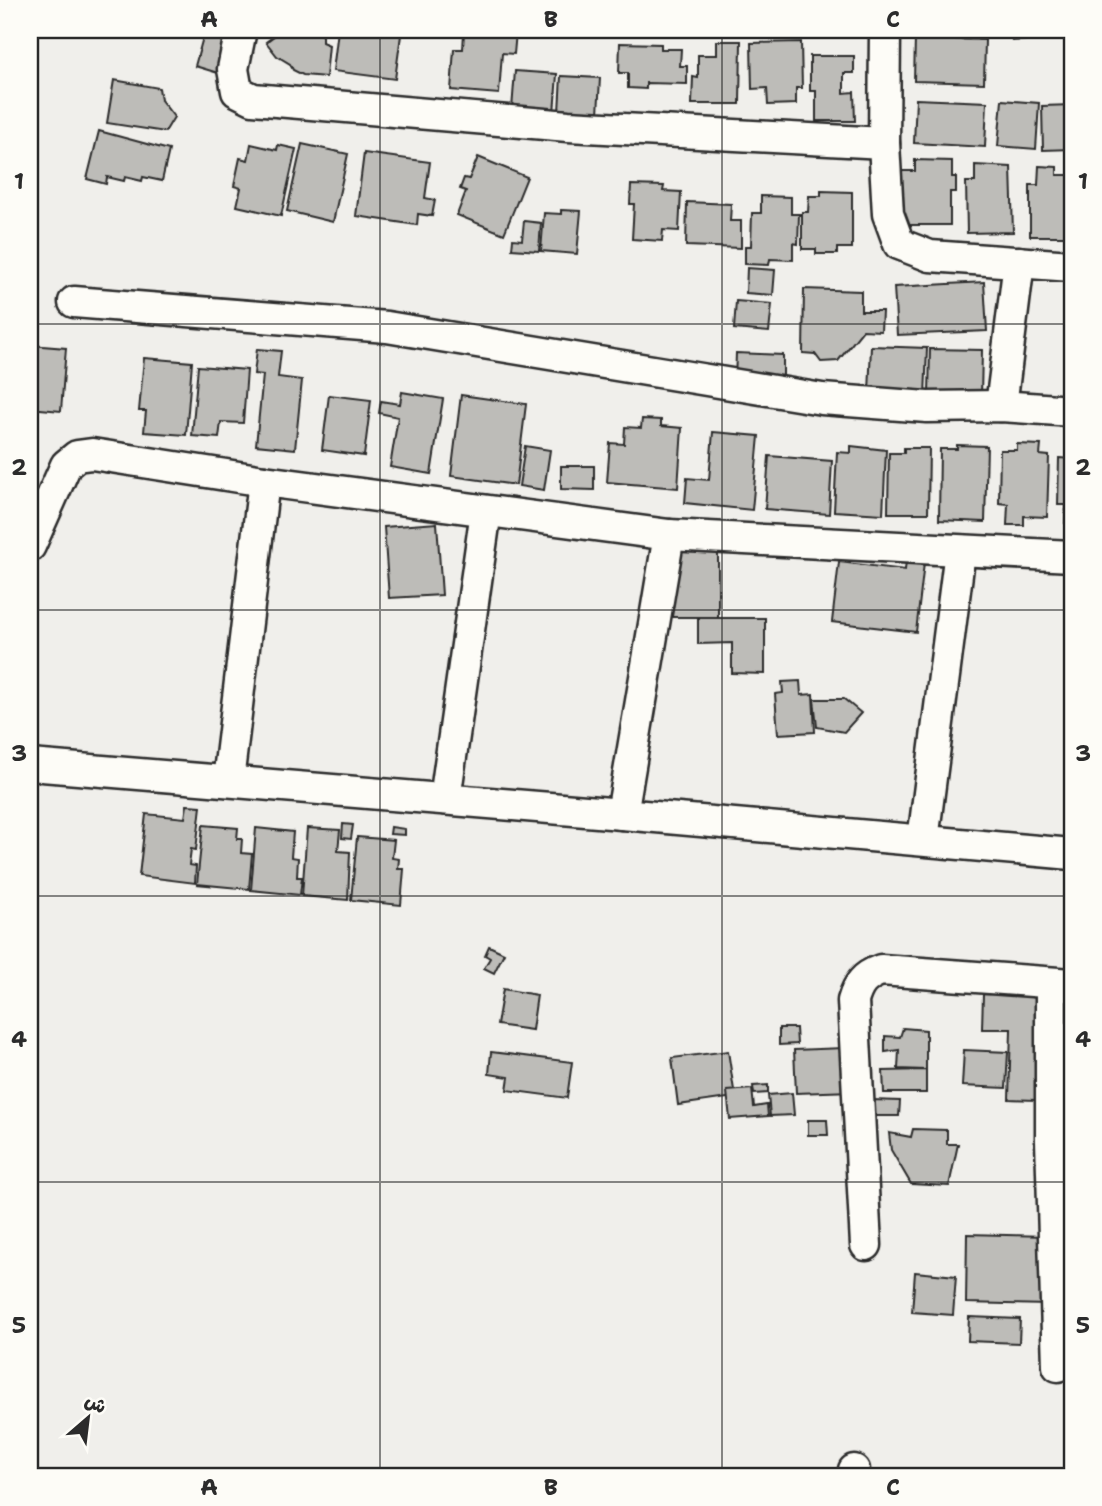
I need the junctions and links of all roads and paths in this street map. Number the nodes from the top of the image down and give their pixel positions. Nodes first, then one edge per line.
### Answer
1 (241, 30) edge
2 (885, 30) edge
3 (884, 143) junction
4 (1019, 262) junction
5 (1072, 267) edge
6 (74, 302) dead end
7 (1001, 406) junction
8 (1072, 411) edge
9 (264, 481) junction
10 (486, 511) junction
11 (669, 535) junction
12 (30, 546) edge
13 (960, 551) junction
14 (1072, 556) edge
15 (30, 765) edge
16 (228, 781) junction
17 (445, 799) junction
18 (622, 814) junction
19 (923, 841) junction
20 (1072, 854) edge
21 (1062, 983) edge
22 (866, 1245) dead end
23 (1058, 1366) dead end

1 - 3 street
2 - 3 street
3 - 4 street
4 - 5 street
4 - 7 street
6 - 7 street
7 - 8 street
9 - 10 street
9 - 12 street
9 - 16 street
10 - 11 street
10 - 17 street
11 - 13 street
11 - 18 street
13 - 14 street
13 - 19 street
15 - 16 street
16 - 17 street
17 - 18 street
18 - 19 street
19 - 20 street
21 - 22 street
21 - 23 street

